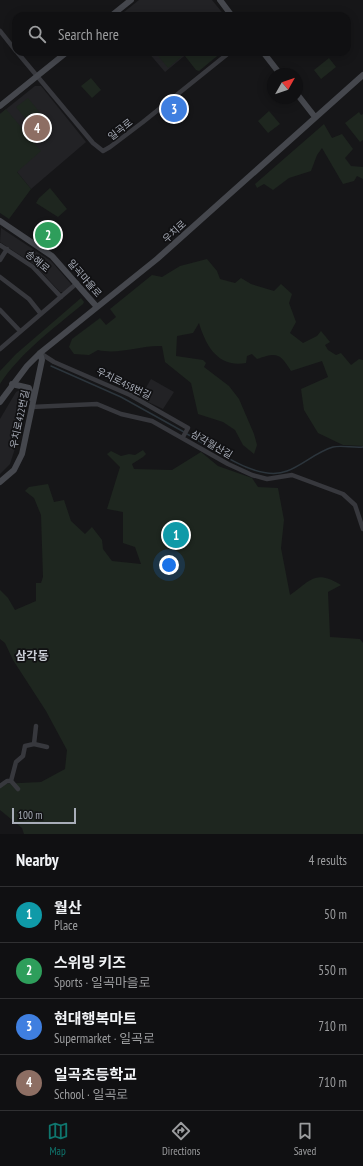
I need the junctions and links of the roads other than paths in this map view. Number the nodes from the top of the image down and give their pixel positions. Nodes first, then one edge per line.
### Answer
1 (131, 0) edge
2 (220, 0) edge
3 (116, 12) edge
4 (229, 12) edge
5 (0, 31) edge
6 (12, 45) edge
7 (21, 56) edge
8 (62, 56) edge
9 (225, 56) edge
10 (265, 56) edge
11 (275, 68) edge
12 (363, 75) edge
13 (38, 76) junction
14 (303, 101) edge
15 (0, 106) edge
16 (316, 117) junction
17 (0, 221) edge
18 (0, 245) edge
19 (7, 249) junction
20 (0, 260) edge
21 (0, 278) edge
22 (77, 283) junction
23 (61, 297) junction
24 (97, 307) junction
25 (0, 310) edge
26 (41, 314) junction
27 (20, 331) junction
28 (0, 340) edge
29 (5, 344) junction
30 (0, 349) edge
31 (40, 353) junction
32 (12, 384) junction
33 (0, 402) edge
34 (32, 404) junction
35 (183, 437) junction
36 (0, 482) edge
37 (363, 529) edge
38 (36, 726) dead end
39 (34, 744) junction
40 (47, 747) dead end
41 (11, 781) junction
42 (0, 786) edge
43 (18, 788) dead end

1 - 3 main road
2 - 4 main road
5 - 6 street, 일곡로
7 - 13 street, 일곡로
8 - 13 main road
9 - 13 street, 일곡로
10 - 11 main road
12 - 16 main road, 우치로
13 - 15 main road
14 - 16 main road
16 - 24 main road, 우치로
17 - 22 main road, 일곡마을로
18 - 19 street, 송해로
19 - 20 street
19 - 23 street, 송해로
21 - 26 street
22 - 23 street
22 - 24 main road, 일곡마을로
23 - 26 street
24 - 31 main road, 우치로
25 - 27 street
26 - 27 street
27 - 29 street
28 - 29 street
29 - 30 street
31 - 32 main road, 우치로
31 - 34 main road, 우치로422번길
31 - 35 street, 우치로458번길
32 - 33 main road, 우치로
32 - 34 main road
34 - 35 street, 삼각월산길
34 - 36 main road, 우치로422번길
35 - 37 street, 삼각월산길
38 - 39 street
39 - 40 street
39 - 41 street
41 - 42 street
41 - 43 street

